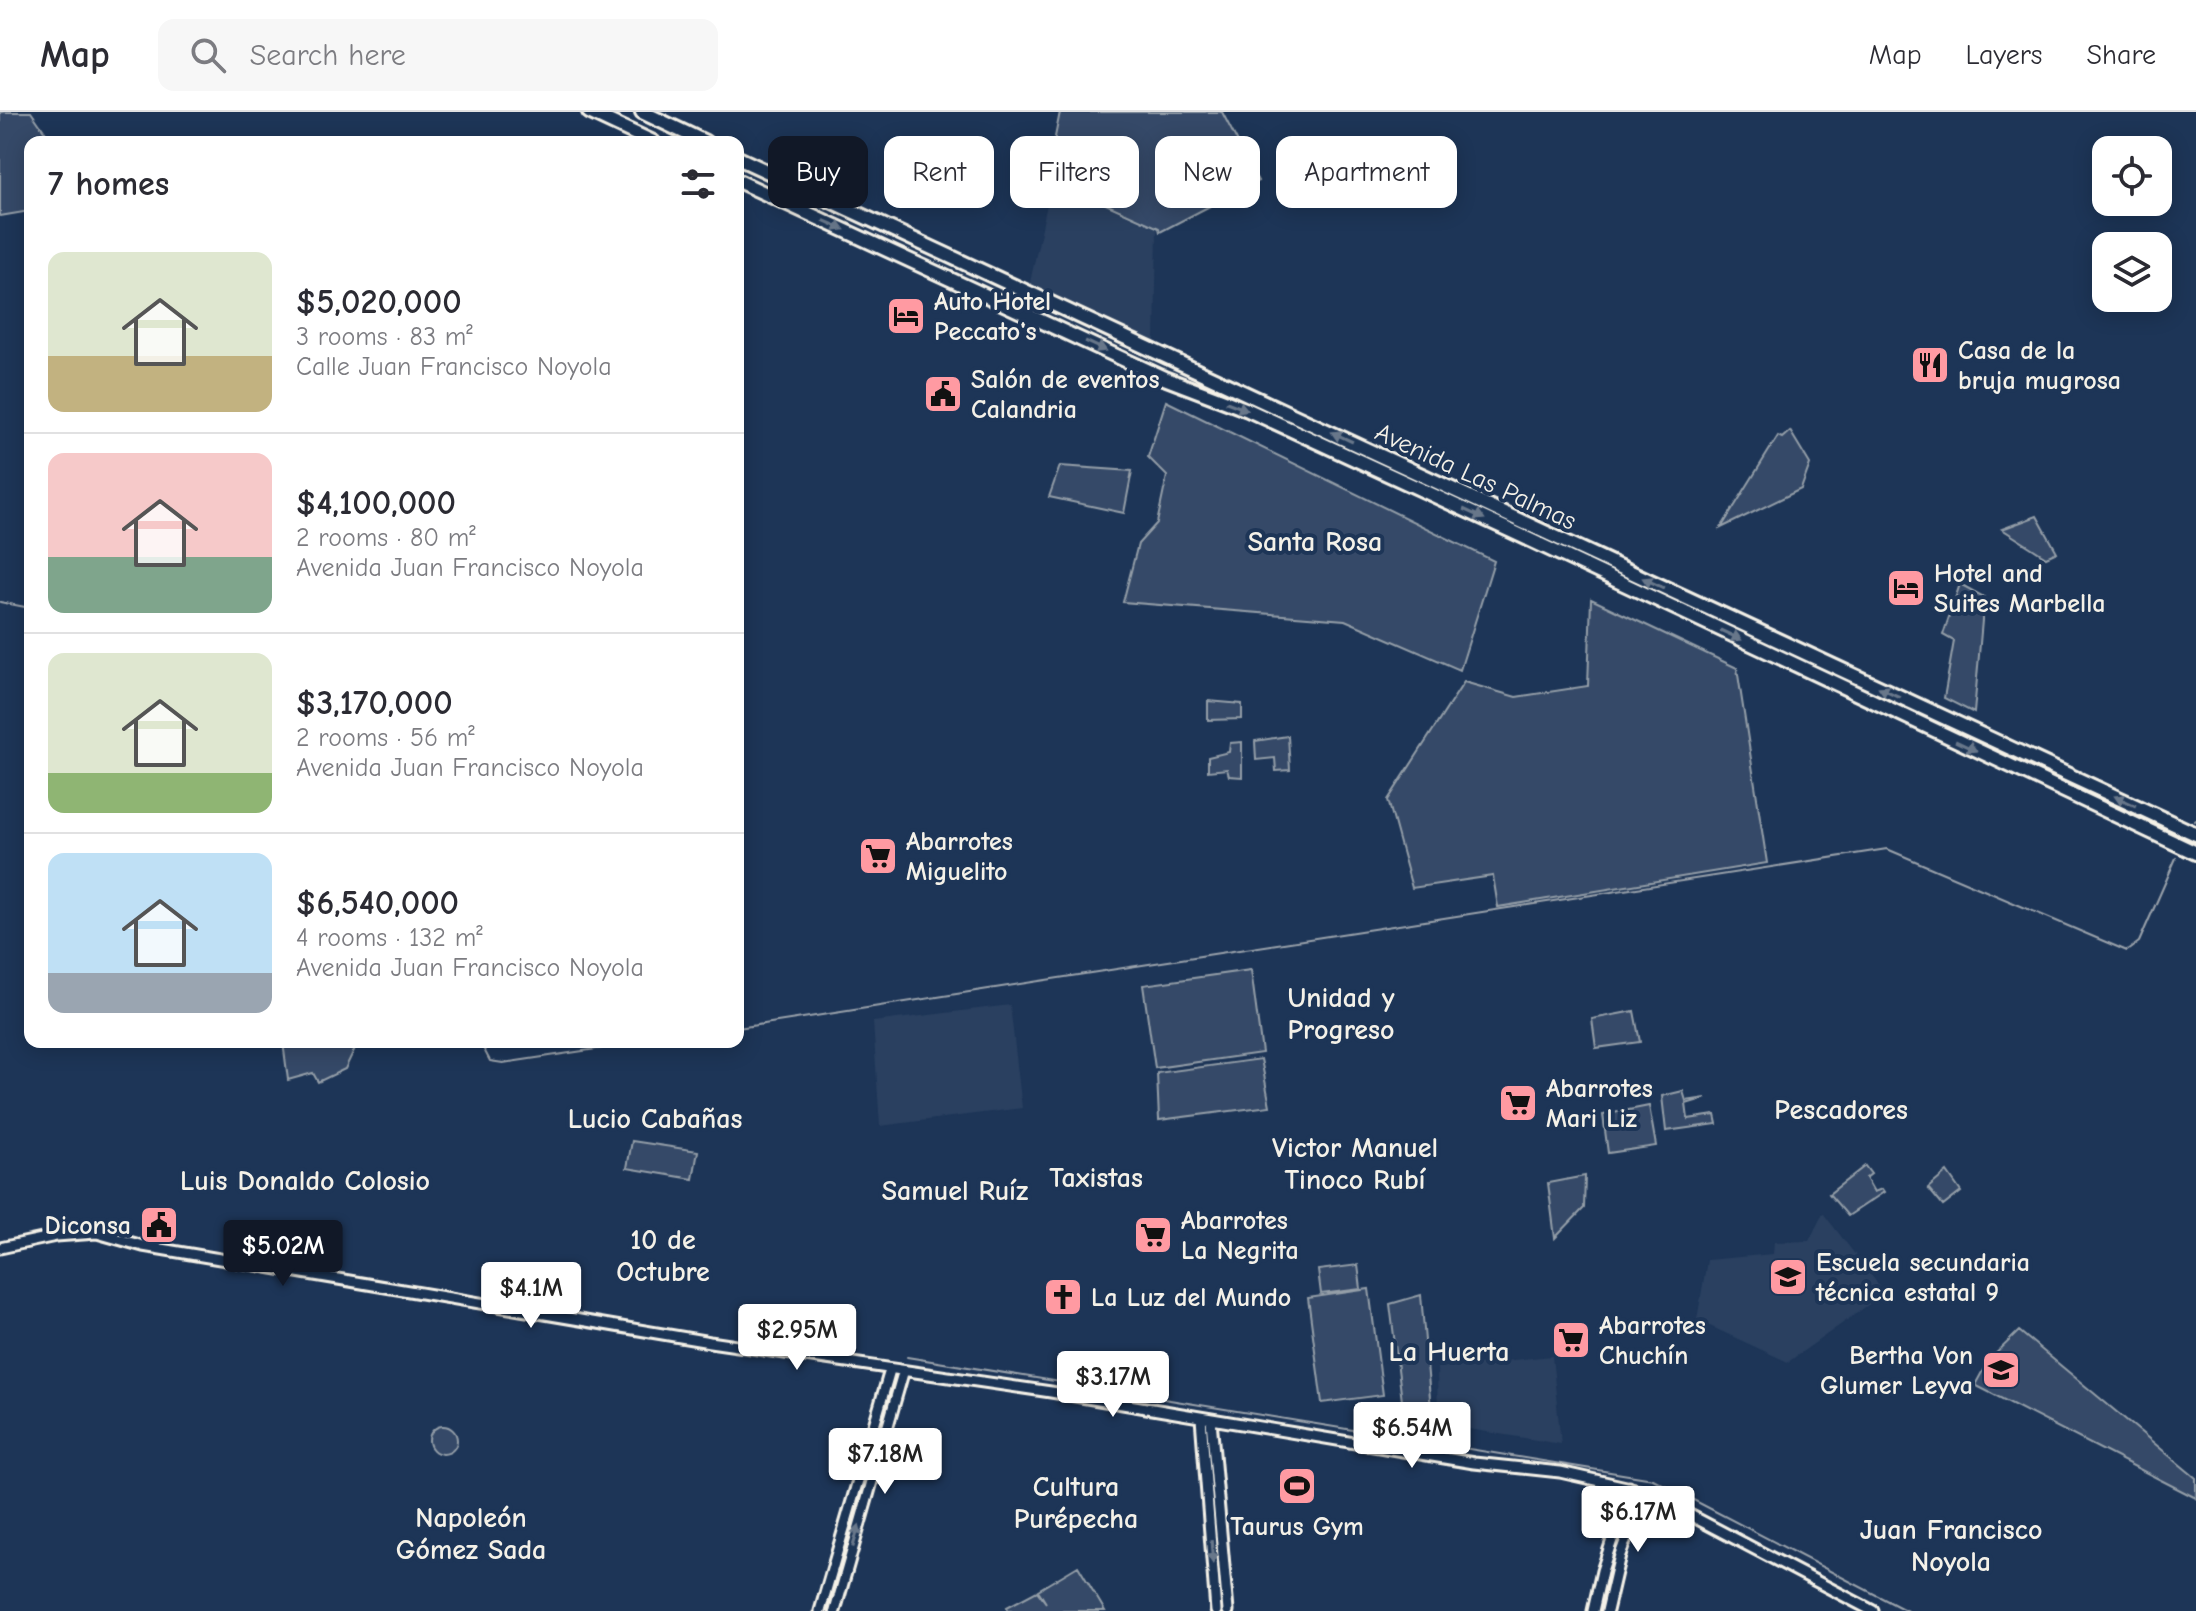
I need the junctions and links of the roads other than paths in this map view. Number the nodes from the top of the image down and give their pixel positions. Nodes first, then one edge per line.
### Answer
1 (589, 112) edge
2 (642, 112) edge
3 (640, 136) edge
4 (692, 136) edge
5 (744, 161) edge
6 (744, 184) edge
7 (2196, 834) edge
8 (2196, 853) edge
9 (0, 1248) edge
10 (890, 1370) junction
11 (903, 1373) junction
12 (1206, 1419) junction
13 (1629, 1487) junction
14 (1644, 1491) junction
15 (1595, 1597) junction
16 (1608, 1599) junction
17 (820, 1611) edge
18 (835, 1611) edge
19 (1216, 1611) edge
20 (1228, 1611) edge
21 (1593, 1611) edge
22 (1607, 1611) edge
23 (1873, 1611) edge

1 - 3 main road
2 - 4 main road
7 -> 5 main road, Avenida Las Palmas
6 -> 8 main road, Avenida Las Palmas
9 - 10 street
10 - 11 street
10 - 17 street
11 - 12 street
18 -> 11 street
12 - 13 street
12 -> 19 street
12 - 20 street
13 - 14 street
13 - 15 street
14 - 16 street
14 - 23 street
15 - 16 street
15 - 21 street
16 - 22 street

